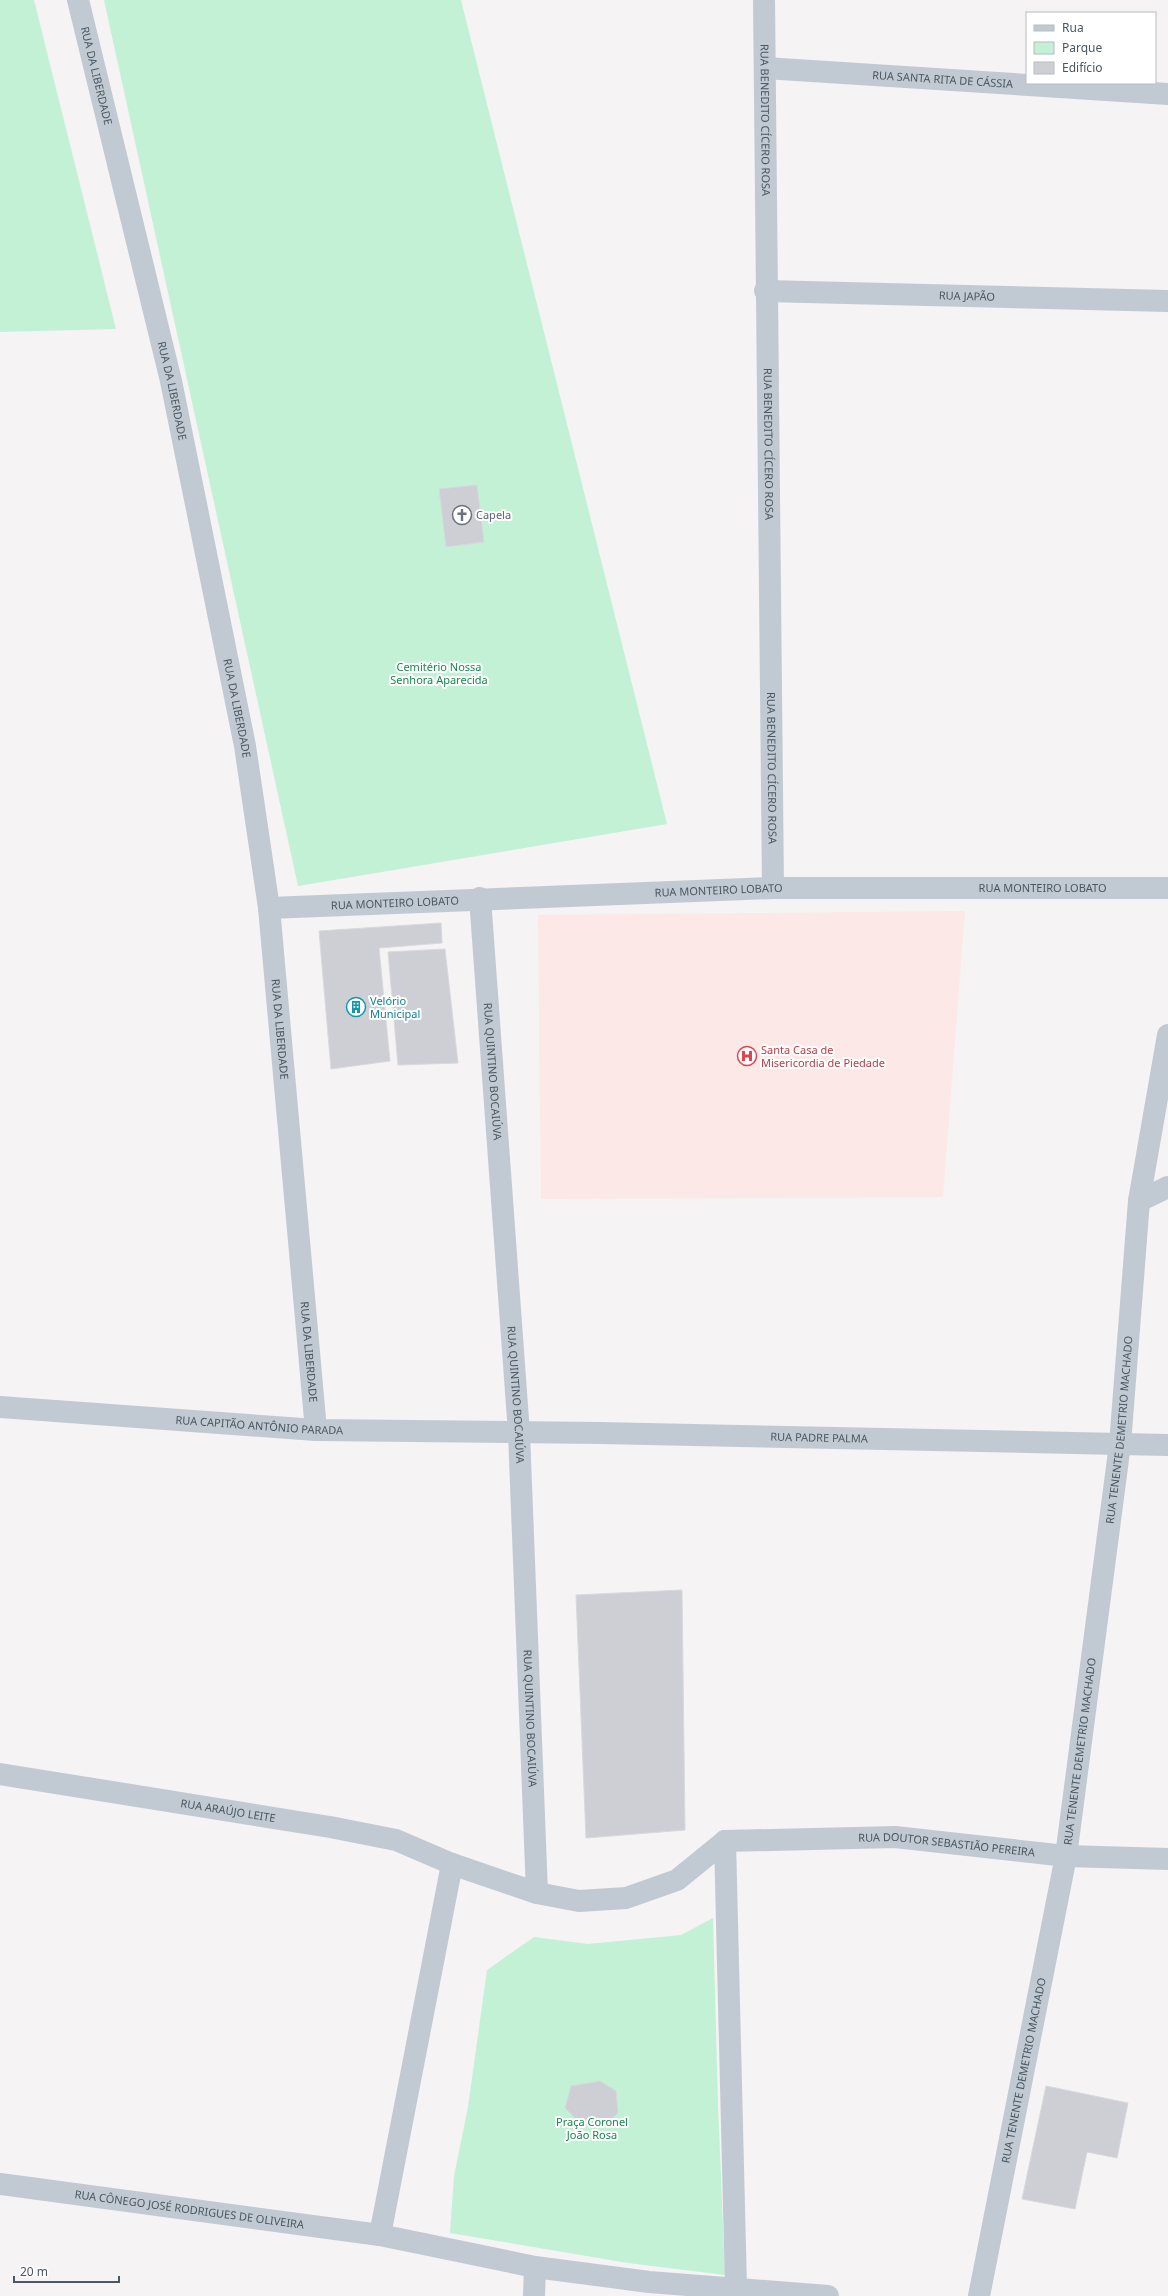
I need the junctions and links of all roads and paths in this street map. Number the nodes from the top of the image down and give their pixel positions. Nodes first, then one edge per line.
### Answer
1 (78, 0) edge
2 (764, 0) edge
3 (765, 68) junction
4 (1168, 94) edge
5 (765, 291) junction
6 (1168, 301) edge
7 (773, 888) junction
8 (1168, 888) edge
9 (480, 898) junction
10 (269, 908) junction
11 (1168, 1036) edge
12 (1168, 1187) edge
13 (1139, 1201) junction
14 (0, 1407) edge
15 (316, 1430) junction
16 (519, 1433) junction
17 (1120, 1444) junction
18 (1168, 1445) edge
19 (0, 1774) edge
20 (724, 1841) junction
21 (1066, 1856) junction
22 (1168, 1859) edge
23 (452, 1864) junction
24 (537, 1893) junction
25 (0, 2184) edge
26 (380, 2235) junction
27 (535, 2267) junction
28 (736, 2288) junction
29 (534, 2296) edge
30 (828, 2296) edge
31 (979, 2296) edge

1 - 10 street, RUA DA LIBERDADE
2 - 3 street, RUA BENEDITO CÍCERO ROSA
3 - 4 street, RUA SANTA RITA DE CÁSSIA
3 - 5 street, RUA BENEDITO CÍCERO ROSA
5 - 6 street, RUA JAPÃO
5 - 7 street, RUA BENEDITO CÍCERO ROSA
7 - 8 street, RUA MONTEIRO LOBATO
7 - 9 street, RUA MONTEIRO LOBATO
9 - 10 street, RUA MONTEIRO LOBATO
9 - 16 street, RUA QUINTINO BOCAIÚVA
10 - 15 street, RUA DA LIBERDADE
11 - 13 street, RUA TENENTE DEMETRIO MACHADO
12 - 13 street
13 - 17 street, RUA TENENTE DEMETRIO MACHADO
14 - 15 street, RUA CAPITÃO ANTÔNIO PARADA
15 - 16 street, RUA CAPITÃO ANTÔNIO PARADA
16 - 17 street, RUA PADRE PALMA
16 - 24 street, RUA QUINTINO BOCAIÚVA
17 - 18 street, RUA PADRE PALMA
17 - 21 street, RUA TENENTE DEMETRIO MACHADO
19 - 23 street, RUA ARAÚJO LEITE
20 - 21 street, RUA DOUTOR SEBASTIÃO PEREIRA
20 - 24 street
20 - 28 street
21 - 22 street, RUA DOUTOR SEBASTIÃO PEREIRA
21 - 31 street, RUA TENENTE DEMETRIO MACHADO
23 - 24 street
23 - 26 street
25 - 26 street, RUA CÔNEGO JOSÉ RODRIGUES DE OLIVEIRA
26 - 27 street
27 - 28 street
27 - 29 street
28 - 30 street

